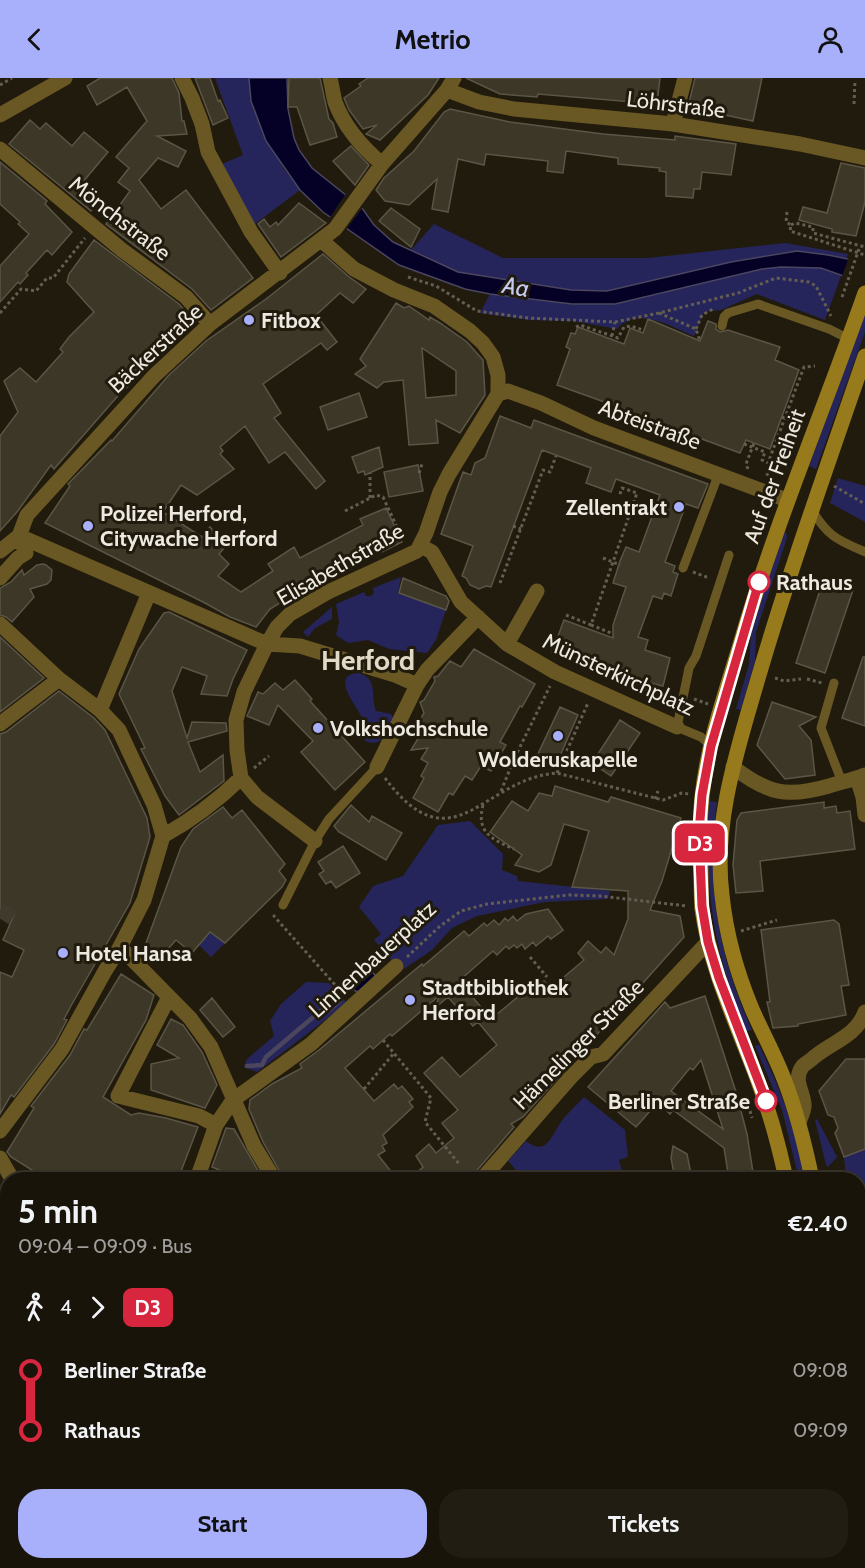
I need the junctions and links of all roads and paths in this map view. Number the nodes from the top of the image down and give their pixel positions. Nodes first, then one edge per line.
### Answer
1 (12, 78) edge
2 (65, 78) edge
3 (182, 78) edge
4 (330, 78) edge
5 (685, 78) edge
6 (855, 81) dead end
7 (450, 84) edge
8 (0, 85) edge
9 (854, 104) dead end
10 (0, 115) edge
11 (673, 124) junction
12 (0, 150) edge
13 (865, 158) edge
14 (382, 164) junction
15 (787, 212) dead end
16 (791, 225) junction
17 (94, 228) junction
18 (813, 233) junction
19 (811, 239) junction
20 (321, 240) junction
21 (865, 247) edge
22 (859, 249) dead end
23 (865, 255) edge
24 (280, 273) junction
25 (842, 297) dead end
26 (863, 299) edge
27 (477, 311) dead end
28 (0, 313) edge
29 (659, 313) junction
30 (528, 318) junction
31 (566, 319) junction
32 (832, 319) dead end
33 (615, 322) junction
34 (210, 324) junction
35 (526, 324) dead end
36 (563, 325) dead end
37 (576, 327) dead end
38 (722, 327) dead end
39 (643, 330) dead end
40 (612, 336) junction
41 (849, 339) junction
42 (700, 341) dead end
43 (865, 356) edge
44 (815, 366) dead end
45 (498, 394) junction
46 (783, 418) junction
47 (794, 422) dead end
48 (754, 443) dead end
49 (744, 444) dead end
50 (752, 447) junction
51 (556, 456) dead end
52 (778, 462) dead end
53 (422, 464) dead end
54 (749, 472) dead end
55 (370, 473) dead end
56 (419, 473) dead end
57 (719, 473) junction
58 (759, 476) dead end
59 (832, 485) dead end
60 (619, 497) dead end
61 (370, 498) junction
62 (787, 500) junction
63 (865, 504) edge
64 (812, 510) junction
65 (345, 511) dead end
66 (513, 526) dead end
67 (521, 529) junction
68 (19, 536) junction
69 (0, 551) edge
70 (416, 551) junction
71 (865, 552) edge
72 (729, 555) dead end
73 (603, 558) dead end
74 (613, 562) junction
75 (620, 565) dead end
76 (683, 568) dead end
77 (0, 578) edge
78 (500, 583) dead end
79 (537, 591) dead end
80 (149, 593) junction
81 (566, 615) dead end
82 (478, 617) junction
83 (0, 624) edge
84 (591, 625) junction
85 (611, 633) dead end
86 (267, 644) junction
87 (507, 644) junction
88 (773, 678) dead end
89 (59, 679) junction
90 (801, 679) dead end
91 (834, 682) dead end
92 (417, 685) junction
93 (547, 693) dead end
94 (100, 710) junction
95 (584, 714) dead end
96 (0, 724) edge
97 (677, 727) junction
98 (711, 746) junction
99 (377, 767) junction
100 (733, 767) junction
101 (557, 773) junction
102 (241, 778) junction
103 (855, 778) edge
104 (658, 791) dead end
105 (500, 792) junction
106 (682, 793) dead end
107 (655, 799) junction
108 (484, 803) junction
109 (865, 815) edge
110 (163, 836) junction
111 (315, 841) junction
112 (514, 849) dead end
113 (284, 905) joint
114 (702, 906) junction
115 (777, 920) dead end
116 (738, 931) dead end
117 (708, 942) junction
118 (120, 947) junction
119 (530, 957) dead end
120 (396, 966) joint
121 (547, 977) dead end
122 (169, 997) junction
123 (353, 1006) junction
124 (865, 1012) edge
125 (860, 1032) edge
126 (383, 1040) dead end
127 (394, 1053) junction
128 (364, 1089) dead end
129 (233, 1100) junction
130 (799, 1122) junction
131 (216, 1125) junction
132 (0, 1131) edge
133 (0, 1158) edge
134 (460, 1165) dead end
135 (8, 1172) edge
136 (199, 1172) edge
137 (270, 1172) edge
138 (488, 1172) edge
139 (784, 1172) edge
140 (810, 1172) edge

1 - 8 path
2 - 10 street
3 - 24 street
4 - 14 street
5 - 11 street
6 - 9 path
7 - 11 street, Löhrstraße
7 - 14 street, Bäckerstraße
11 - 13 street, Löhrstraße
12 - 17 street, Mönchstraße
14 - 20 street, Bäckerstraße
15 - 16 path
16 - 18 path
16 - 19 path
17 - 28 path
17 - 34 street, Mönchstraße
18 - 19 path
18 - 21 path
19 - 23 path
20 - 24 street, Bäckerstraße
20 - 45 street
22 - 25 path
24 - 34 street, Bäckerstraße
26 - 41 main road, Auf der Freiheit
27 - 30 path
29 - 32 path
29 - 33 path
29 - 42 path
30 - 31 path
30 - 35 path
31 - 33 path
31 - 36 path
33 - 40 path
34 - 68 street, Bäckerstraße
37 - 40 path
38 - 41 lane
39 - 40 path
41 - 62 main road, Auf der Freiheit
43 - 64 main road, Auf der Freiheit
44 - 46 path
45 - 57 street, Abteistraße
45 - 70 street, Elisabethstraße
46 - 47 path
46 - 50 path
48 - 50 path
49 - 50 path
50 - 54 path
51 - 67 path
52 - 58 path
53 - 56 path
55 - 61 path
57 - 62 street, Abteistraße
57 - 76 lane
59 - 63 path
60 - 74 path
61 - 65 path
61 - 70 path
62 - 64 main road
62 - 98 main road, Auf der Freiheit
64 - 71 lane
64 - 100 main road, Auf der Freiheit
66 - 67 path
67 - 78 path
68 - 69 street
68 - 77 street
68 - 80 street
70 - 82 street, Münsterkirchplatz
70 - 86 street, Elisabethstraße
72 - 97 lane
73 - 74 path
74 - 75 path
74 - 84 path
79 - 87 street, Münsterkirchplatz
80 - 86 street
80 - 94 street
81 - 84 path
82 - 87 street, Münsterkirchplatz
82 - 92 street
83 - 89 street
84 - 85 path
86 - 92 street
86 - 102 street, Elisabethstraße
87 - 97 street, Münsterkirchplatz
88 - 90 path
89 - 94 street
89 - 96 street
91 - 103 lane
92 - 99 street
93 - 105 path
94 - 110 street
95 - 101 path
97 - 98 lane, Münsterkirchplatz
98 - 100 main road
98 - 114 main road
99 - 108 path
99 - 111 lane
100 - 103 street
100 - 130 main road
101 - 105 path
101 - 107 path
102 - 110 street
102 - 111 street
103 - 109 street
104 - 107 path
105 - 108 path
106 - 107 path
108 - 112 path
110 - 118 street
111 - 113 lane
113 - 123 path
114 - 117 main road
114 - 120 path, Linnenbauerplatz
115 - 116 path
117 - 138 street, Hämelinger Straße
117 - 139 main road
118 - 122 street
118 - 132 street
119 - 121 path
120 - 123 street, Linnenbauerplatz
122 - 129 street
122 - 131 street
123 - 129 street, Linnenbauerplatz
124 - 125 street
125 - 130 street
126 - 127 path
127 - 128 path
127 - 134 path
129 - 131 street
129 - 137 street
130 - 140 main road
131 - 136 street
133 - 135 street

